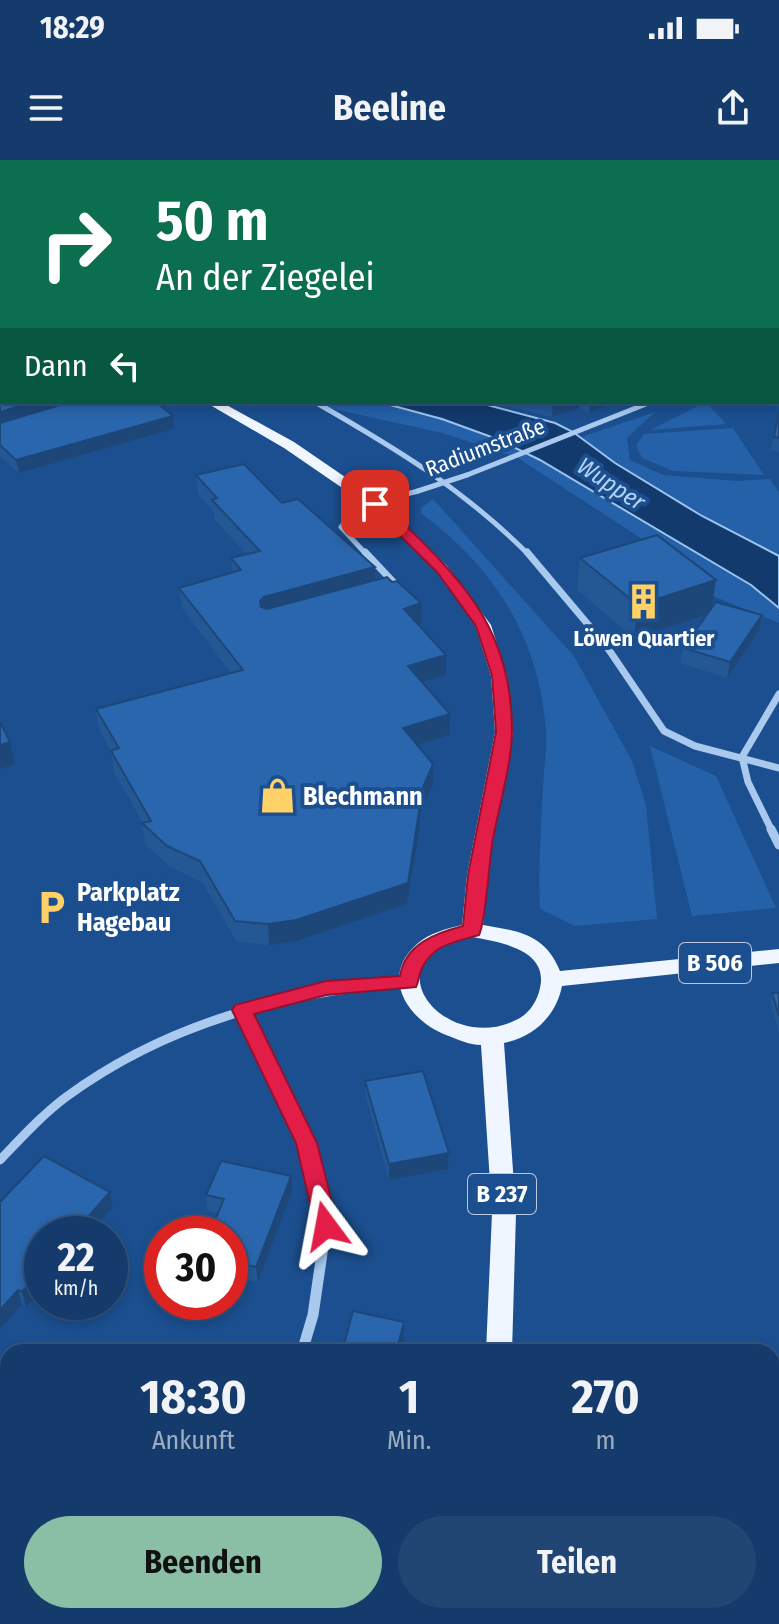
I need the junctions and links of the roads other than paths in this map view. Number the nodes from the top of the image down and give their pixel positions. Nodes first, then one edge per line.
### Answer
1 (215, 404) edge
2 (318, 404) edge
3 (646, 404) edge
4 (375, 504) junction
5 (383, 591) edge
6 (779, 694) edge
7 (742, 757) junction
8 (779, 768) edge
9 (779, 845) edge
10 (472, 930) junction
11 (779, 956) edge
12 (553, 979) junction
13 (409, 982) junction
14 (242, 1010) junction
15 (492, 1036) junction
16 (0, 1160) edge
17 (304, 1344) edge
18 (499, 1344) edge

1 - 4 main road
2 - 7 street
3 - 4 street, Radiumstraße, bridge
4 - 5 street, Radiumstraße
4 - 10 main road
6 - 7 street
7 - 8 street
7 - 9 street
10 - 12 main road
10 - 13 main road
11 - 12 main road, B 506
12 - 15 main road
13 - 14 street
13 - 15 main road
14 - 16 street
14 - 17 street
15 - 18 main road, B 237

